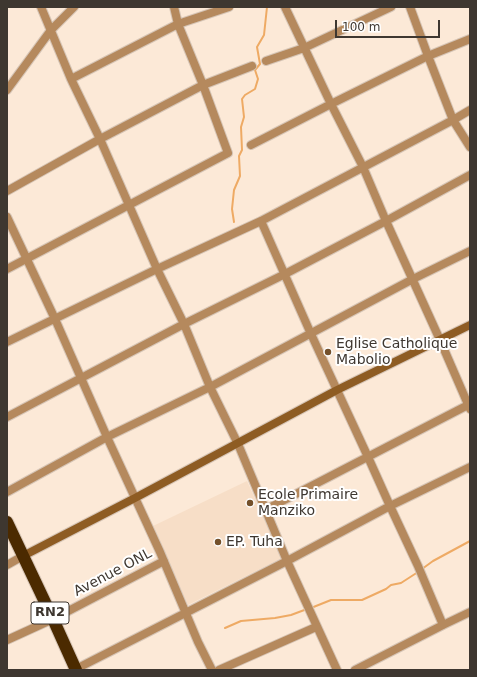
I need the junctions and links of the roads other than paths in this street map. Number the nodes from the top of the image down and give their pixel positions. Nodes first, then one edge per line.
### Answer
1 (41, 7) edge
2 (74, 7) edge
3 (174, 7) edge
4 (229, 7) edge
5 (286, 7) edge
6 (391, 7) edge
7 (410, 7) edge
8 (178, 24) junction
9 (51, 30) junction
10 (470, 40) edge
11 (304, 48) junction
12 (428, 56) junction
13 (266, 61) dead end
14 (252, 66) dead end
15 (71, 79) junction
16 (203, 85) junction
17 (7, 90) edge
18 (330, 104) junction
19 (470, 110) edge
20 (453, 120) junction
21 (100, 139) junction
22 (251, 145) dead end
23 (470, 147) edge
24 (363, 167) junction
25 (470, 175) edge
26 (7, 191) edge
27 (130, 205) junction
28 (7, 217) edge
29 (261, 221) junction
30 (386, 221) junction
31 (470, 251) edge
32 (27, 259) junction
33 (7, 269) edge
34 (158, 269) junction
35 (285, 274) junction
36 (413, 279) junction
37 (55, 319) junction
38 (184, 324) junction
39 (470, 325) edge
40 (311, 334) junction
41 (440, 340) junction
42 (7, 342) edge
43 (80, 378) junction
44 (210, 387) junction
45 (337, 390) junction
46 (469, 406) edge
47 (7, 417) edge
48 (107, 437) junction
49 (238, 444) junction
50 (368, 457) junction
51 (470, 467) edge
52 (7, 492) edge
53 (136, 498) junction
54 (390, 506) junction
55 (265, 510) junction
56 (7, 522) edge
57 (23, 556) junction
58 (287, 560) junction
59 (164, 561) junction
60 (7, 565) edge
61 (470, 612) edge
62 (186, 613) junction
63 (53, 619) junction
64 (442, 625) junction
65 (316, 627) junction
66 (7, 640) edge
67 (75, 670) edge
68 (212, 670) edge
69 (219, 670) edge
70 (337, 670) edge
71 (355, 670) edge

1 - 9 street
2 - 9 street
3 - 8 street
4 - 8 street
5 - 11 street
6 - 11 street
7 - 12 street
8 - 15 street
8 - 16 street
9 - 15 street
9 - 17 street
10 - 12 street
11 - 13 street
11 - 18 street
12 - 18 street
12 - 20 street
14 - 16 street
15 - 21 street
16 - 21 street
16 - 27 street
18 - 22 street
18 - 24 street
19 - 20 street
20 - 23 street
20 - 24 street
21 - 26 street
21 - 27 street
24 - 29 street
24 - 30 street
25 - 30 street
27 - 32 street
27 - 34 street
28 - 32 street
29 - 34 street
29 - 35 street
30 - 35 street
30 - 36 street
31 - 36 street
32 - 33 street
32 - 37 street
34 - 37 street
34 - 38 street
35 - 38 street
35 - 40 street
36 - 40 street
36 - 41 street
37 - 42 street
37 - 43 street
38 - 43 street
38 - 44 street
39 - 41 street
40 - 44 street
40 - 45 street
41 - 45 street
41 - 46 street
43 - 47 street
43 - 48 street
44 - 48 street
44 - 49 street
45 - 49 street
45 - 50 street
46 - 50 street
48 - 52 street
48 - 53 street
49 - 53 street
49 - 55 street
50 - 54 street
50 - 55 street
51 - 54 street
53 - 57 street
53 - 59 street
54 - 58 street
54 - 64 street
55 - 58 street
56 - 57 highway, RN2
57 - 60 street
57 - 63 highway, RN2
58 - 62 street
58 - 65 street
59 - 62 street
59 - 63 street, Avenue ONL
61 - 64 street
62 - 67 street
62 - 68 street
63 - 66 street, Avenue ONL
63 - 67 highway, RN2
64 - 71 street
65 - 69 street
65 - 70 street

